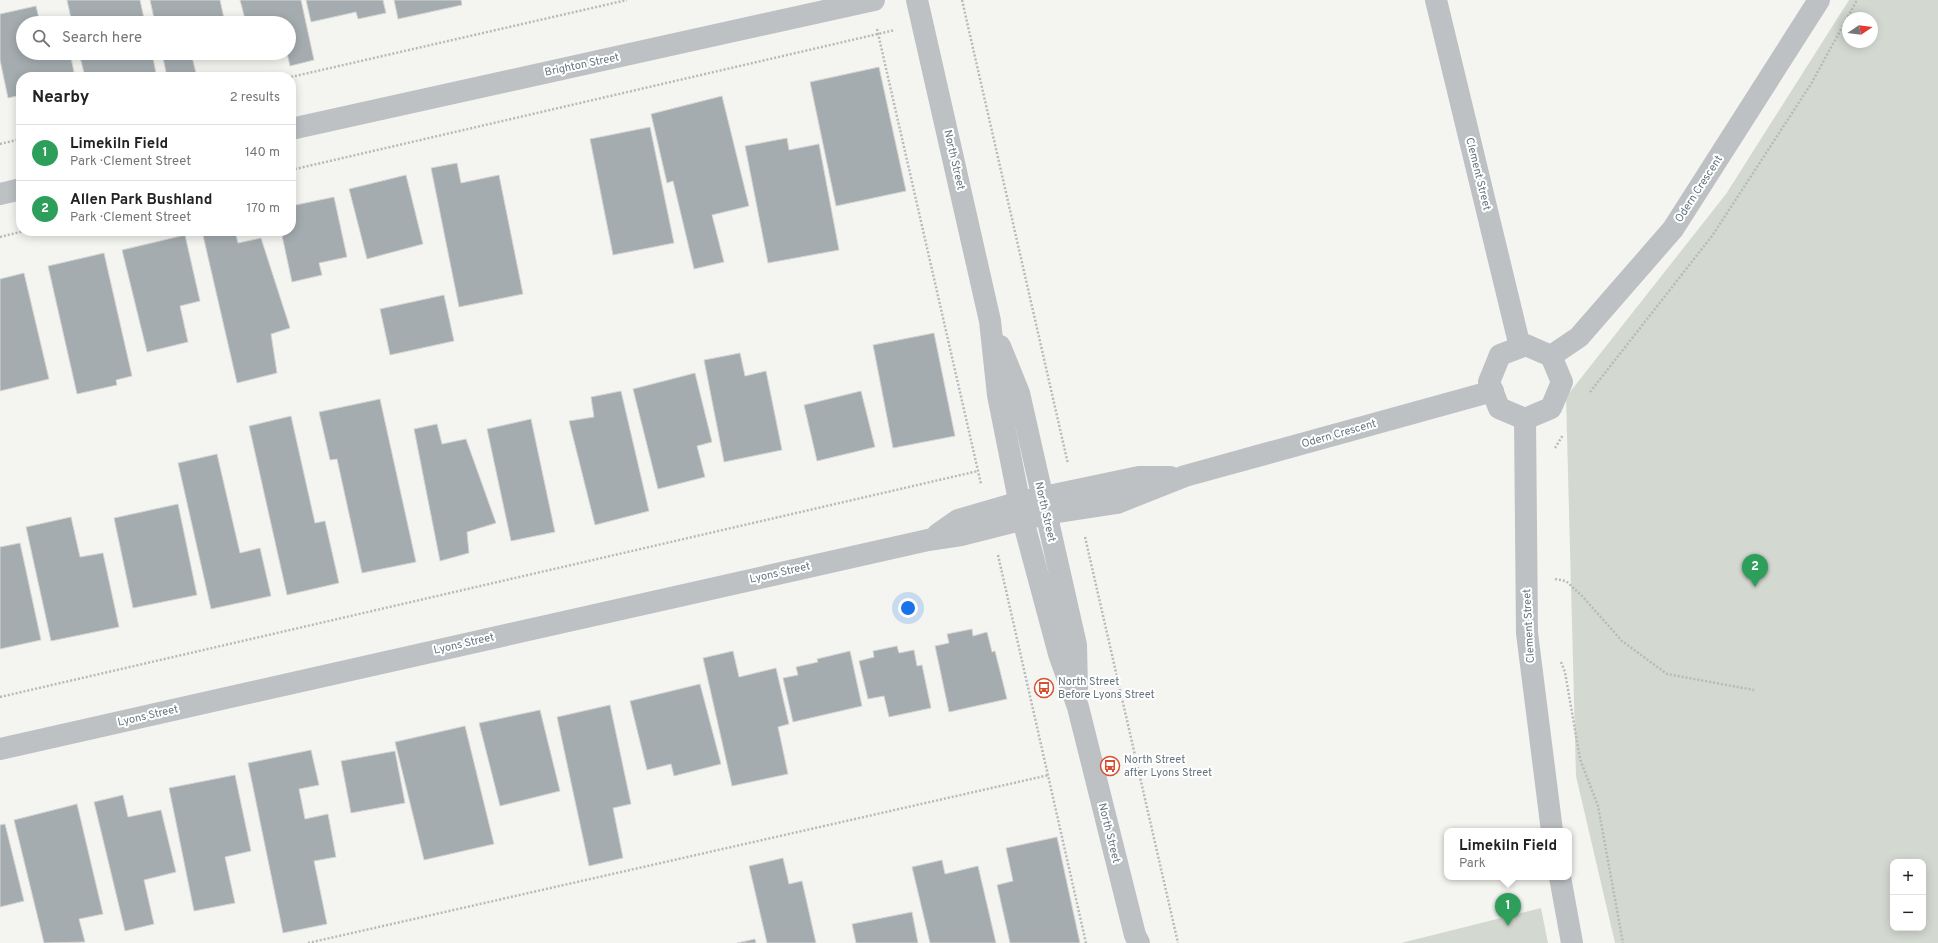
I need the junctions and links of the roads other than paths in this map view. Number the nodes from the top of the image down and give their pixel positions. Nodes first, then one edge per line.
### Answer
1 (873, 0) edge
2 (917, 0) edge
3 (1436, 0) edge
4 (1819, 0) edge
5 (296, 128) edge
6 (16, 190) edge
7 (0, 194) edge
8 (990, 321) junction
9 (1520, 347) junction
10 (1551, 356) junction
11 (1492, 391) junction
12 (1525, 419) junction
13 (1044, 505) junction
14 (1021, 511) junction
15 (1078, 707) junction
16 (0, 749) edge
17 (1552, 828) edge
18 (1561, 880) edge
19 (1136, 940) edge
20 (1572, 943) edge

1 - 5 street, Brighton Street
2 - 8 street, North Street
3 - 9 street, Clement Street
4 - 10 street, Odern Crescent
6 - 7 street
8 - 13 street, North Street
8 - 14 street, North Street
9 - 10 street
9 - 11 street
10 - 12 street
11 - 12 street
11 - 13 street, Odern Crescent
12 - 17 street, Clement Street
13 - 14 street, Lyons Street
13 - 15 street, North Street
14 - 15 street, North Street
14 - 16 street, Lyons Street
15 - 19 street, North Street
18 - 20 street

